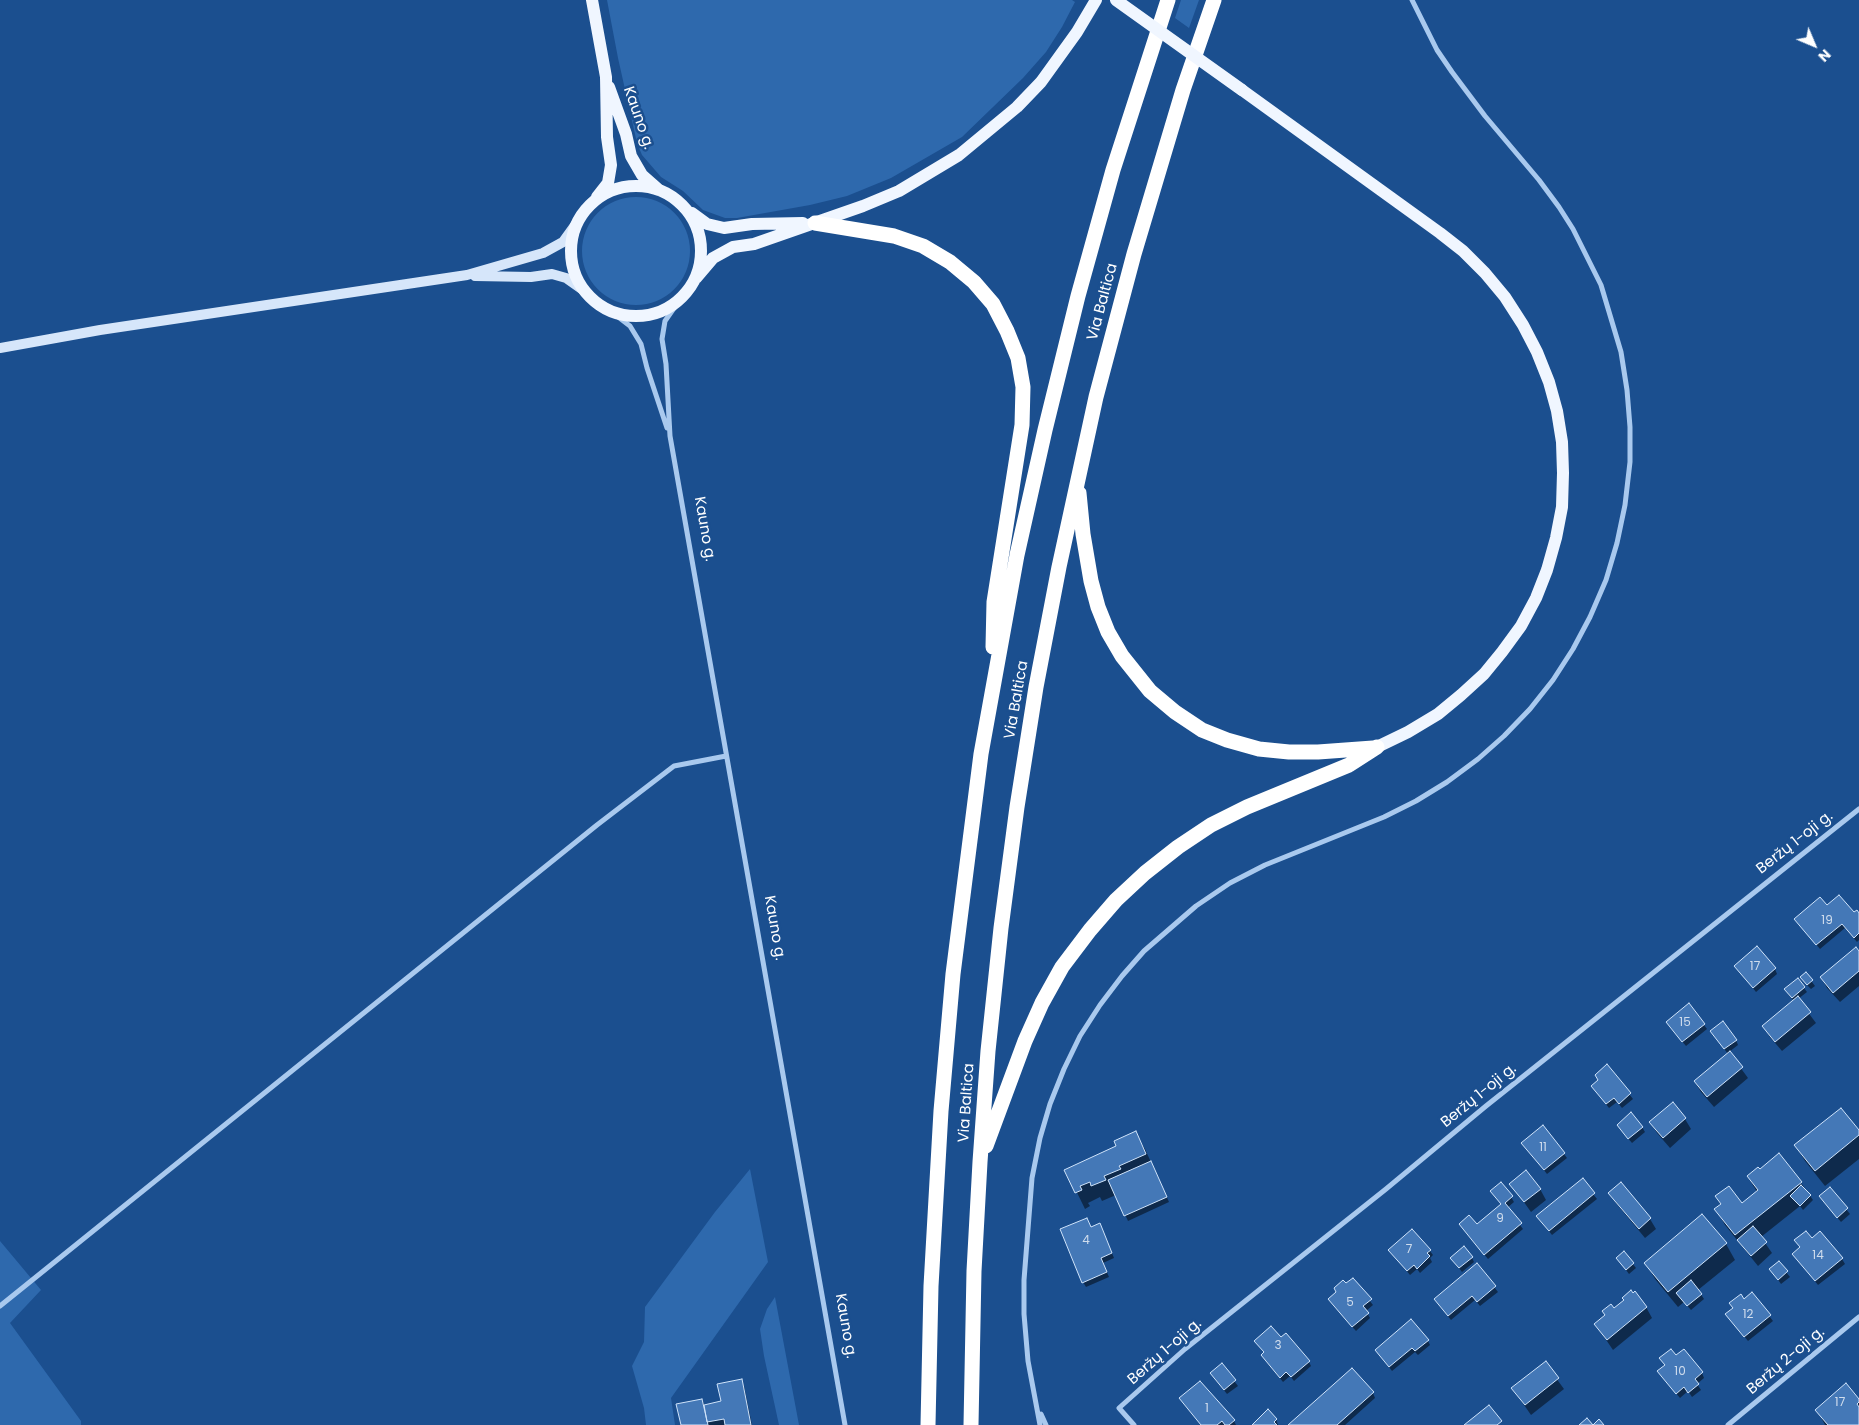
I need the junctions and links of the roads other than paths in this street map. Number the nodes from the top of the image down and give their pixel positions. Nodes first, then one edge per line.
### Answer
1 (592, 0) edge
2 (1096, 0) edge
3 (1116, 0) edge
4 (1168, 0) edge
5 (1214, 0) edge
6 (1412, 0) edge
7 (606, 77) junction
8 (660, 190) junction
9 (596, 200) junction
10 (686, 209) junction
11 (815, 223) junction
12 (576, 224) junction
13 (467, 275) junction
14 (696, 278) junction
15 (583, 290) junction
16 (679, 301) junction
17 (613, 313) junction
18 (0, 348) edge
19 (670, 436) junction
20 (1078, 477) junction
21 (990, 700) junction
22 (1377, 747) junction
23 (726, 756) junction
24 (1859, 809) edge
25 (980, 1162) junction
26 (0, 1306) edge
27 (1859, 1317) edge
28 (1039, 1412) junction
29 (845, 1425) edge
30 (928, 1425) edge
31 (971, 1425) edge
32 (1040, 1425) edge
33 (1046, 1425) edge
34 (1134, 1425) edge
35 (1728, 1425) edge

1 - 7 main road, Kauno g.
2 - 11 main road
3 - 22 main road, bridge
4 - 21 highway, Via Baltica
5 - 20 highway, Via Baltica
6 - 28 street
7 - 8 main road, Kauno g.
7 - 9 main road, Kauno g.
8 - 9 main road
8 - 10 main road
9 - 12 main road
10 - 11 main road
10 - 14 main road
11 - 14 main road
11 - 21 highway
12 - 13 main road
12 - 15 main road
13 - 15 main road
13 - 18 main road
14 - 16 main road
15 - 17 main road
16 - 17 main road
16 - 19 street, Kauno g.
17 - 19 street, Kauno g.
19 - 23 street, Kauno g.
20 - 22 highway
20 - 25 highway, Via Baltica
21 - 30 highway, Via Baltica
22 - 25 highway
23 - 26 street
23 - 29 street, Kauno g.
24 - 34 street, Beržų 1-oji g.
25 - 31 highway, Via Baltica
27 - 35 street, Beržų 2-oji g.
28 - 32 street
28 - 33 street

